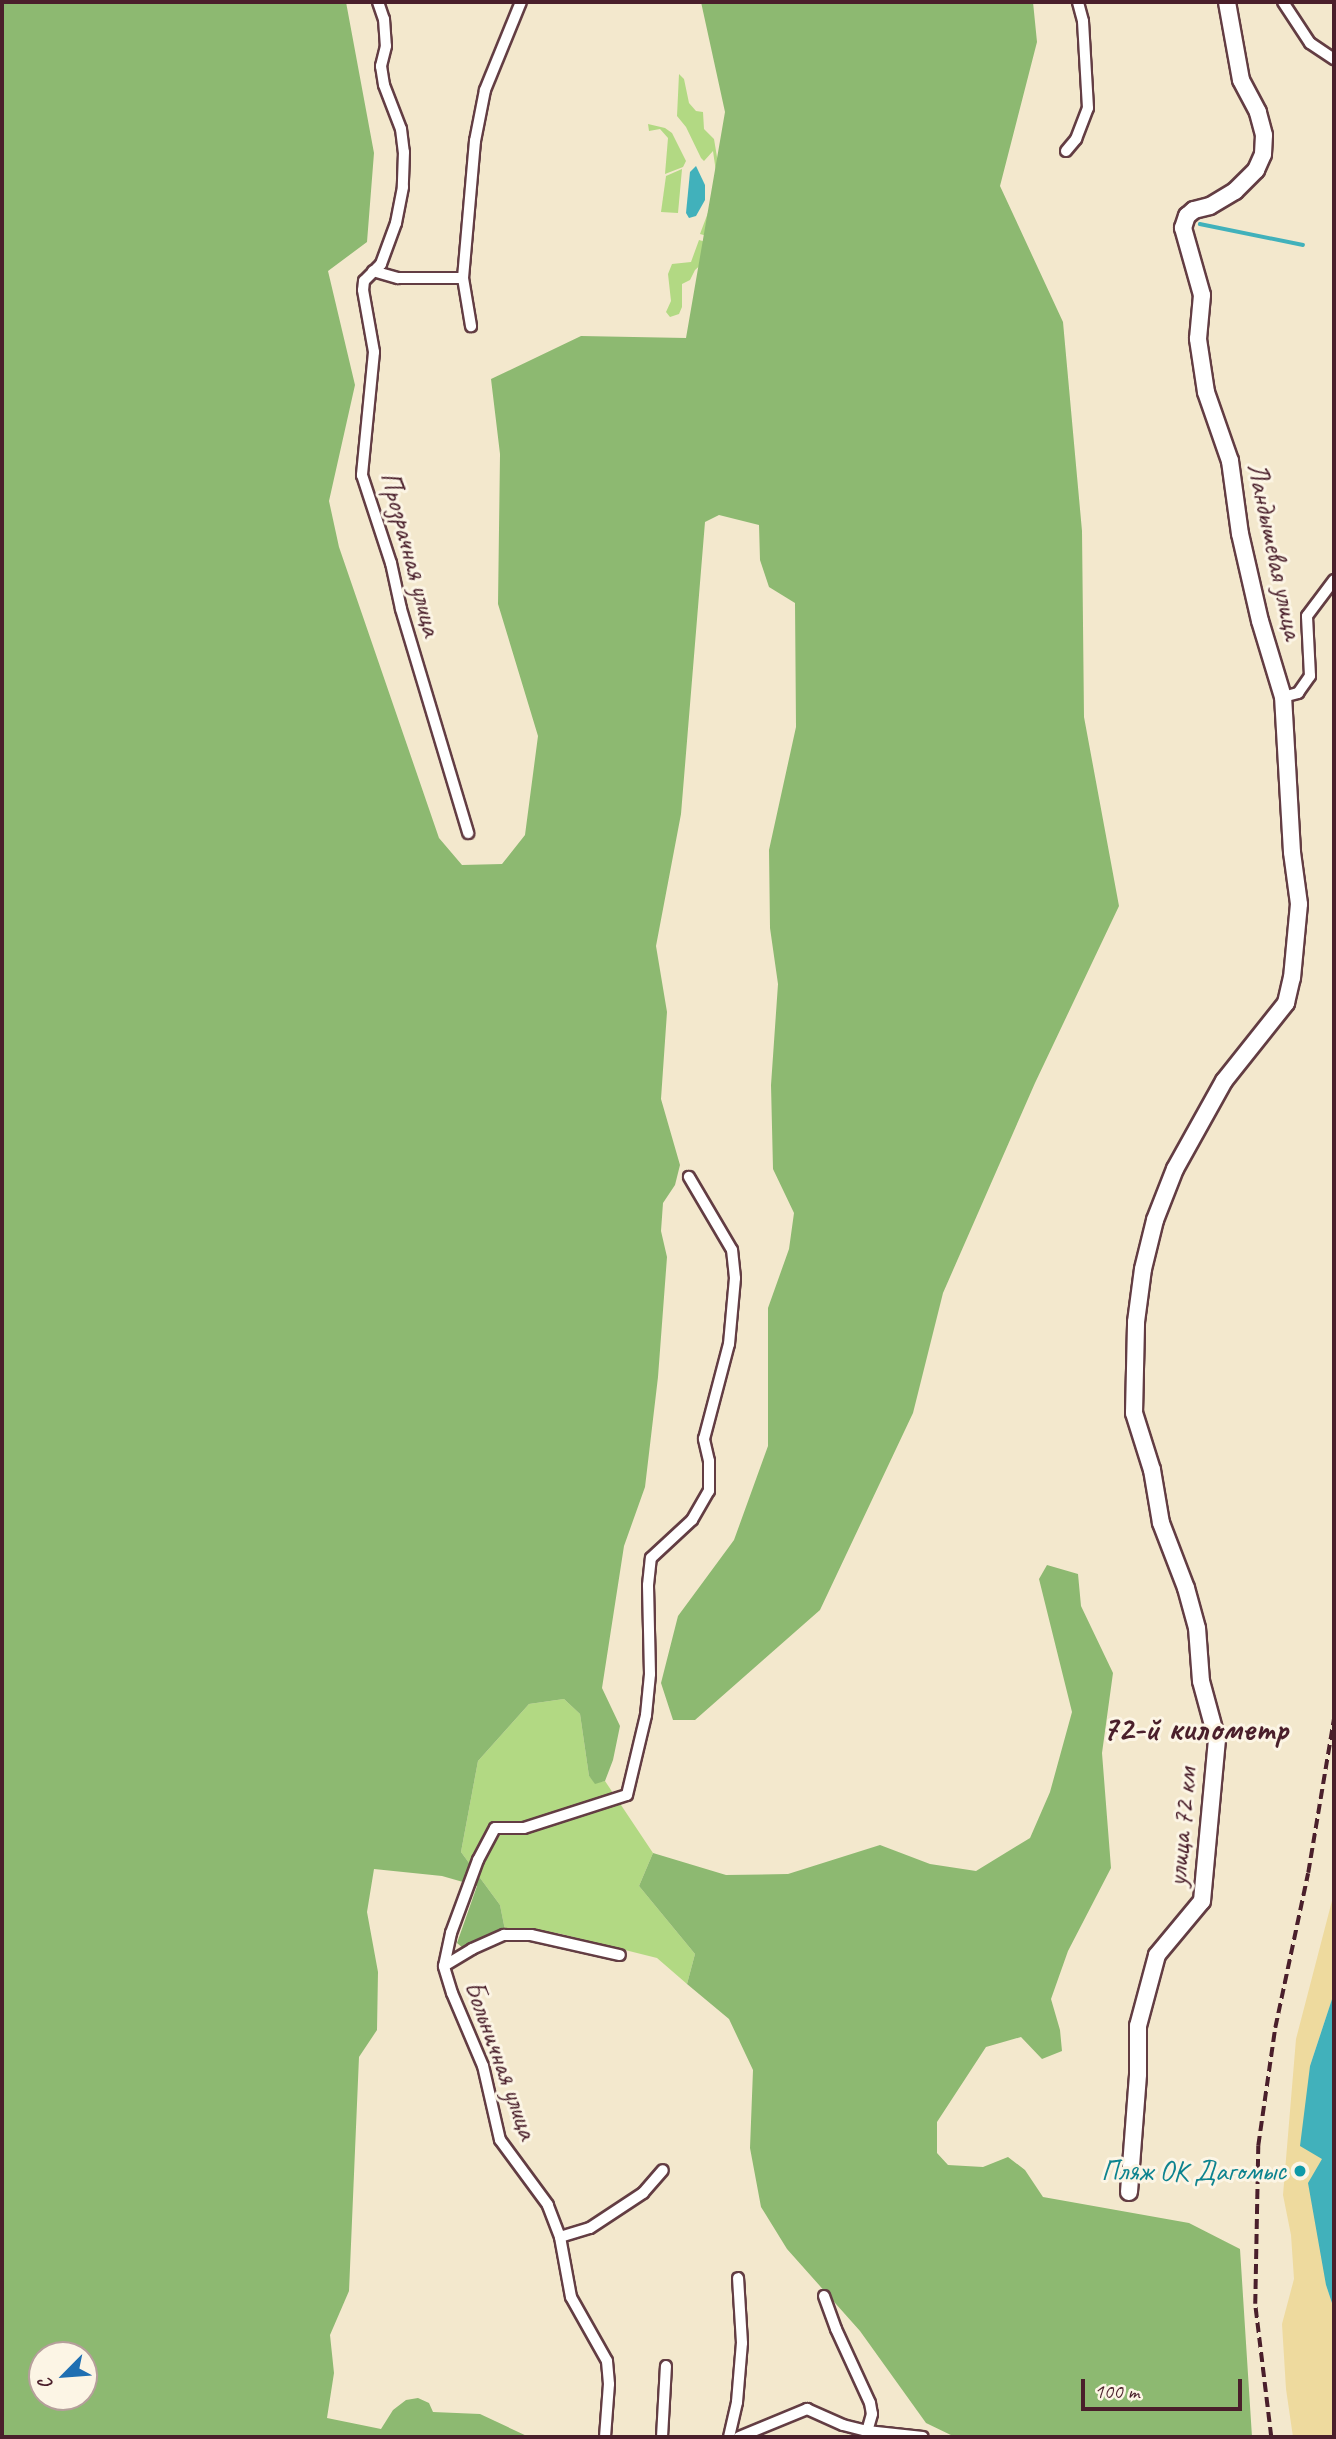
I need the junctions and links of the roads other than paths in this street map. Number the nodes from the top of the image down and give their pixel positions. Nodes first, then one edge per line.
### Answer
1 (378, 2) edge
2 (521, 2) edge
3 (1078, 2) edge
4 (1227, 2) edge
5 (1283, 2) edge
6 (1334, 59) edge
7 (1066, 151) dead end
8 (373, 271) junction
9 (463, 278) junction
10 (471, 326) dead end
11 (1334, 580) edge
12 (1283, 697) junction
13 (468, 833) dead end
14 (1196, 1134) joint
15 (689, 1177) dead end
16 (620, 1955) dead end
17 (444, 1966) junction
18 (663, 2170) dead end
19 (1129, 2192) dead end
20 (560, 2237) junction
21 (738, 2278) dead end
22 (824, 2296) dead end
23 (666, 2366) dead end
24 (867, 2431) junction
25 (606, 2437) edge
26 (662, 2437) edge
27 (729, 2437) edge
28 (739, 2437) edge
29 (923, 2437) edge

1 - 8 street, Прозрачная улица
2 - 9 street
3 - 7 street
4 - 12 street, Ландышевая улица
5 - 6 street
8 - 9 street
8 - 13 street, Прозрачная улица
9 - 10 street
11 - 12 street
12 - 14 street, Ландышевая улица
14 - 19 street, улица 72 км
15 - 17 street, Больничная улица
16 - 17 street, Больничная улица
17 - 20 street, Больничная улица
18 - 20 street
20 - 25 street, Больничная улица
21 - 27 street
22 - 24 street
23 - 26 street
24 - 28 street
24 - 29 street

